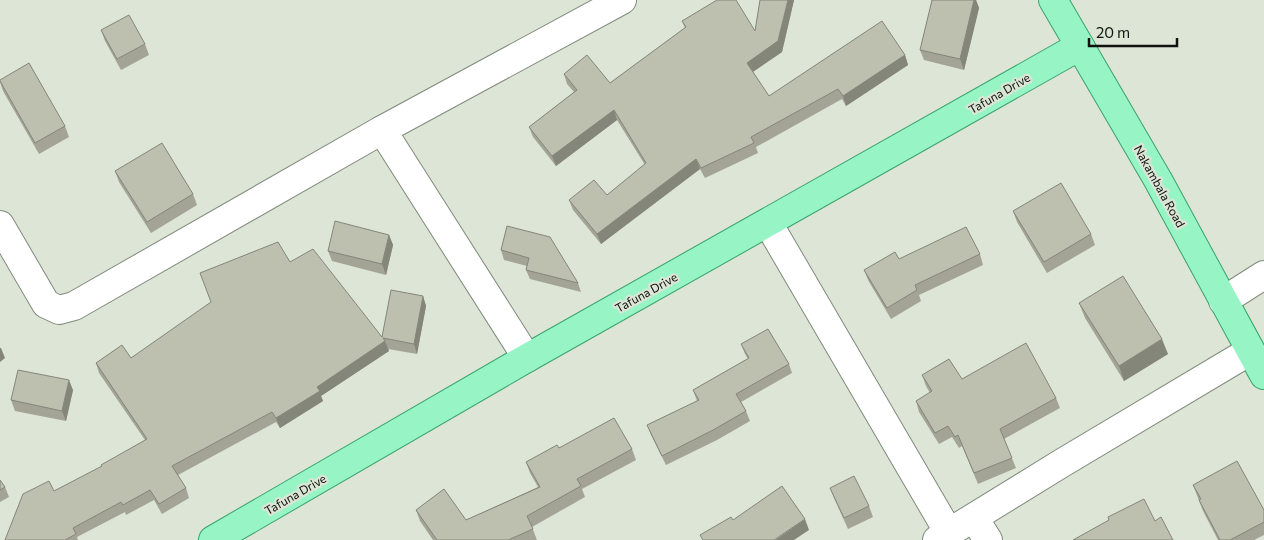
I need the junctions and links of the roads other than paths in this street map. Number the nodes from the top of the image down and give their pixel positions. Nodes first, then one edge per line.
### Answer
1 (622, 0) edge
2 (1054, 0) edge
3 (1080, 46) junction
4 (382, 130) junction
5 (768, 223) junction
6 (0, 225) edge
7 (1264, 275) edge
8 (1224, 301) junction
9 (1250, 351) junction
10 (527, 358) junction
11 (1264, 375) edge
12 (981, 529) edge
13 (943, 537) edge
14 (213, 540) edge

1 - 4 street
2 - 3 main road, Nakambala Road
3 - 5 main road, Tafuna Drive
3 - 8 main road, Nakambala Road
4 - 6 street
4 - 10 street
5 - 10 main road, Tafuna Drive
5 - 13 street
7 - 8 street
8 - 9 main road, Nakambala Road
9 - 11 main road, Nakambala Road
9 - 12 street
10 - 14 main road, Tafuna Drive
12 - 13 street

